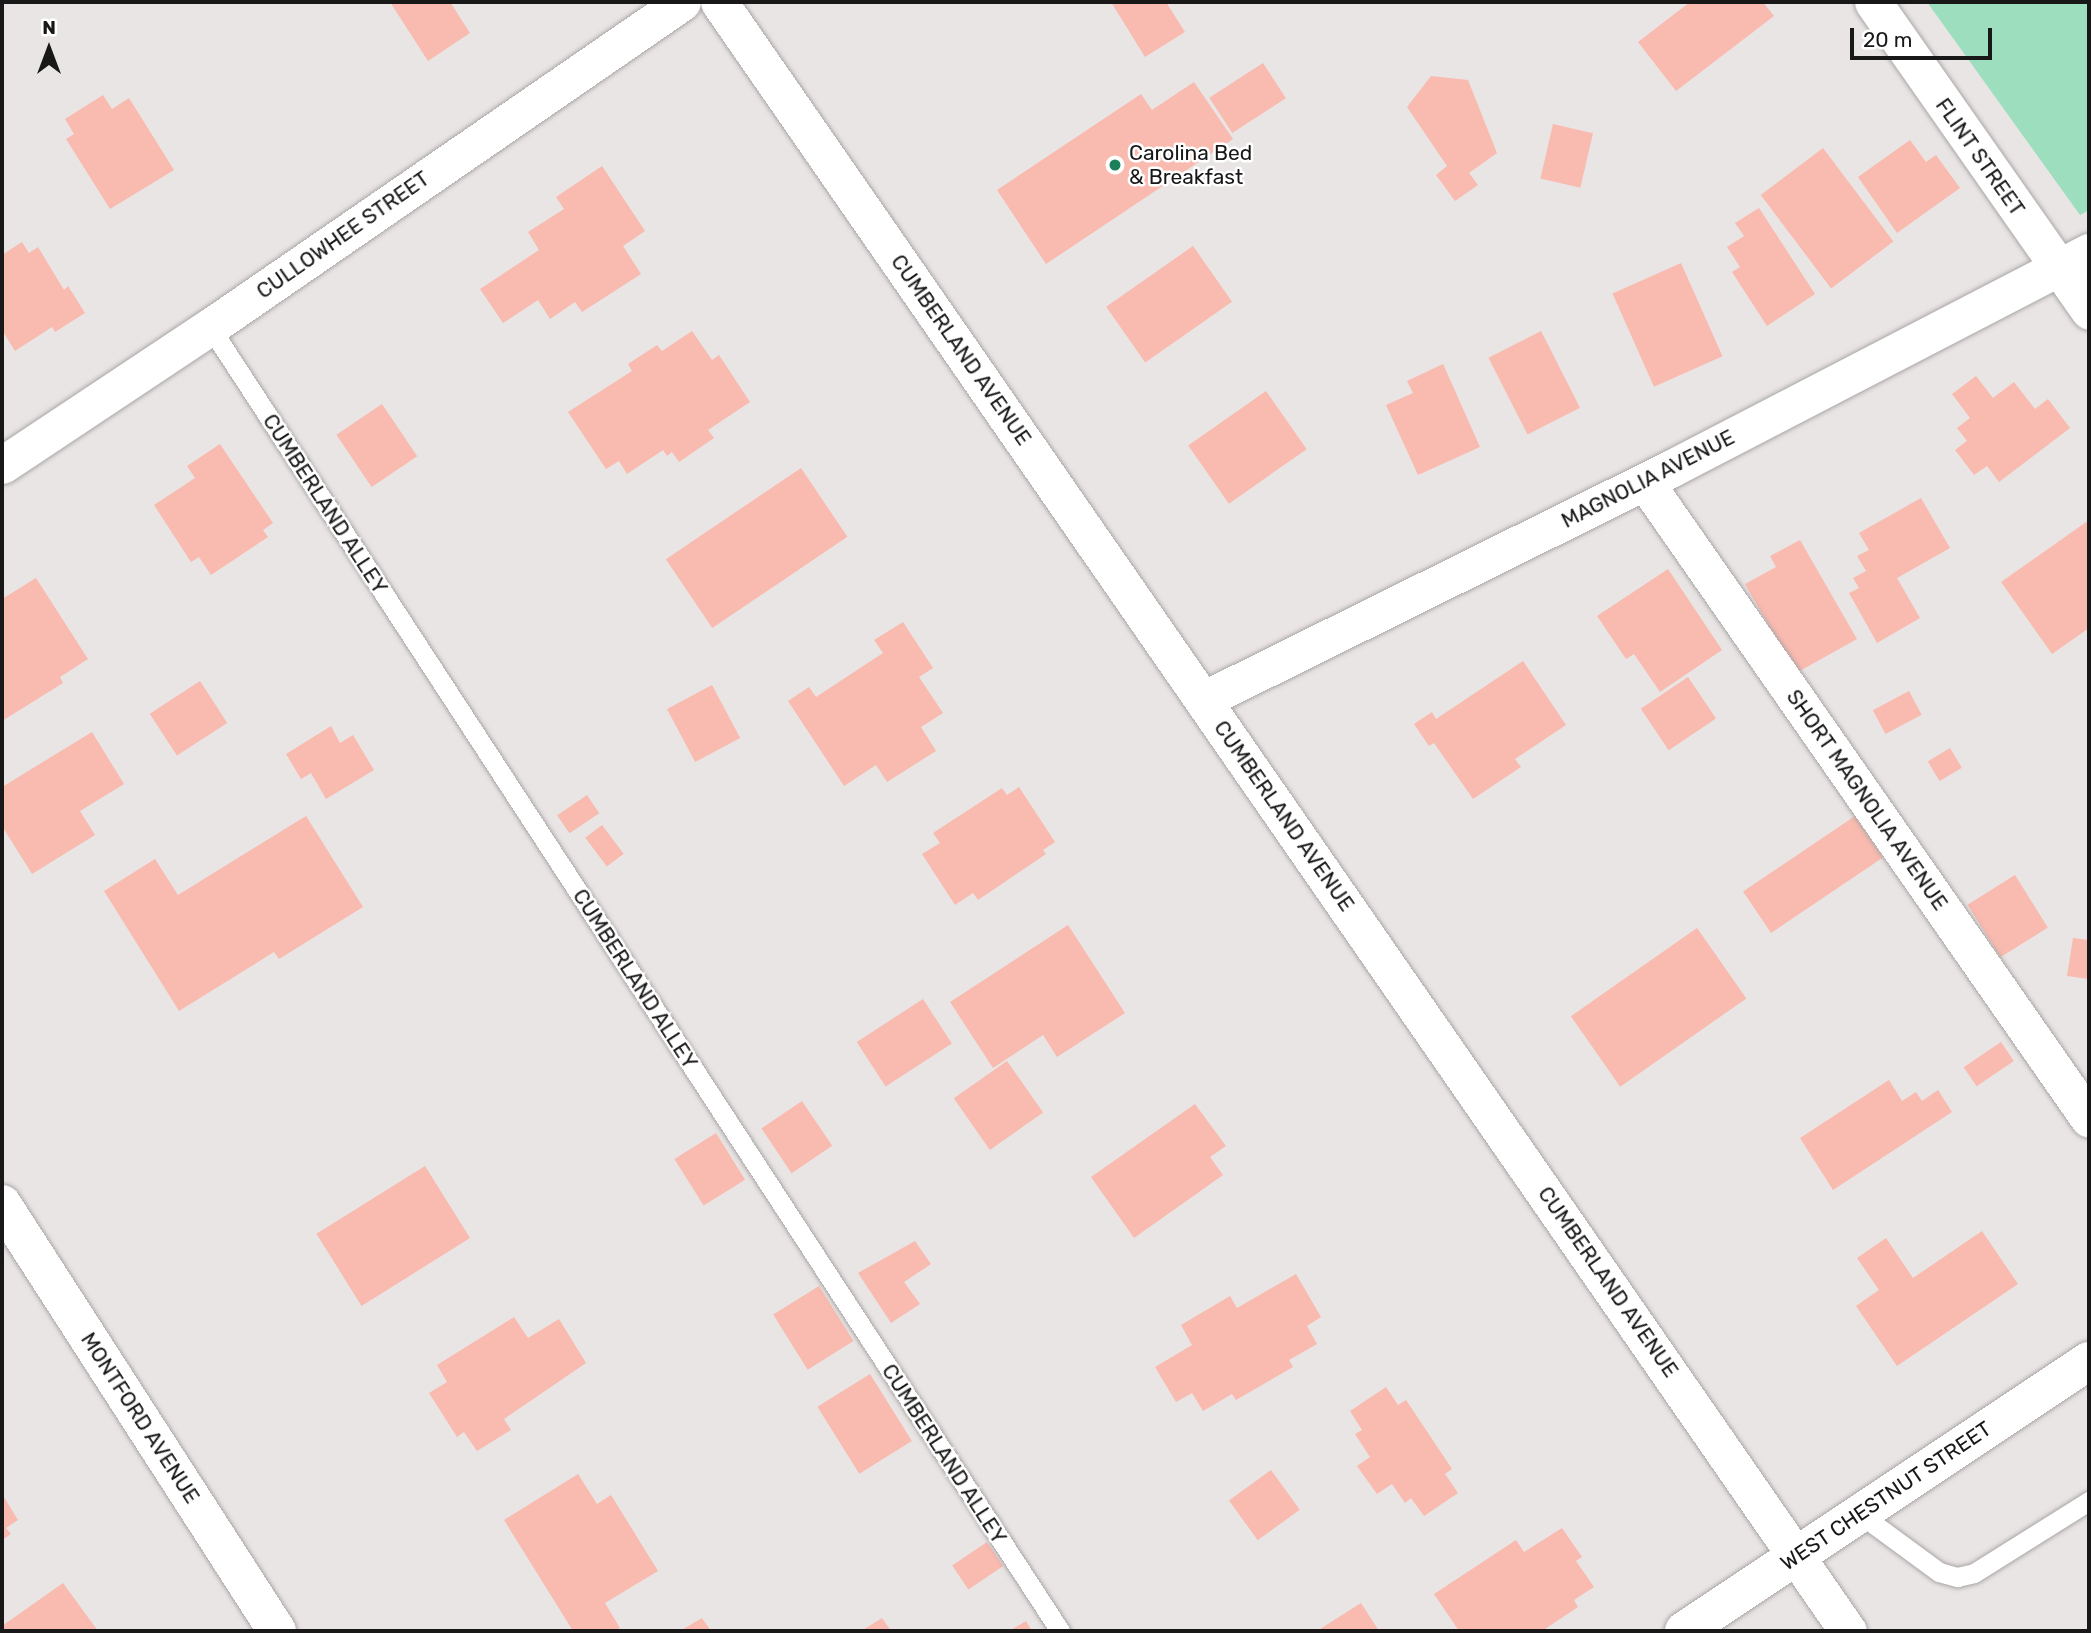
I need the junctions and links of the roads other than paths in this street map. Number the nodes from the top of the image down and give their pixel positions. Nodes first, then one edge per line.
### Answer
1 (682, 2) edge
2 (719, 2) edge
3 (1873, 2) edge
4 (2089, 252) edge
5 (2056, 267) junction
6 (2089, 311) edge
7 (210, 327) junction
8 (2, 465) edge
9 (1645, 482) junction
10 (1203, 700) junction
11 (2089, 1119) edge
12 (2, 1204) edge
13 (2089, 1361) edge
14 (2089, 1501) edge
15 (1860, 1514) junction
16 (1797, 1555) junction
17 (277, 1631) edge
18 (1060, 1631) edge
19 (1684, 1631) edge
20 (1848, 1631) edge

1 - 7 street, CULLOWHEE STREET
2 - 10 street, CUMBERLAND AVENUE
3 - 5 street, FLINT STREET
4 - 5 street, MAGNOLIA AVENUE
5 - 6 street, FLINT STREET
5 - 9 street, MAGNOLIA AVENUE
7 - 8 street, CULLOWHEE STREET
7 - 18 lane, CUMBERLAND ALLEY
9 - 10 street, MAGNOLIA AVENUE
9 - 11 street, SHORT MAGNOLIA AVENUE
10 - 16 street, CUMBERLAND AVENUE
12 - 17 street, MONTFORD AVENUE
13 - 15 street, WEST CHESTNUT STREET
14 - 15 lane
15 - 16 street, WEST CHESTNUT STREET
16 - 19 street, WEST CHESTNUT STREET
16 - 20 street, CUMBERLAND AVENUE

